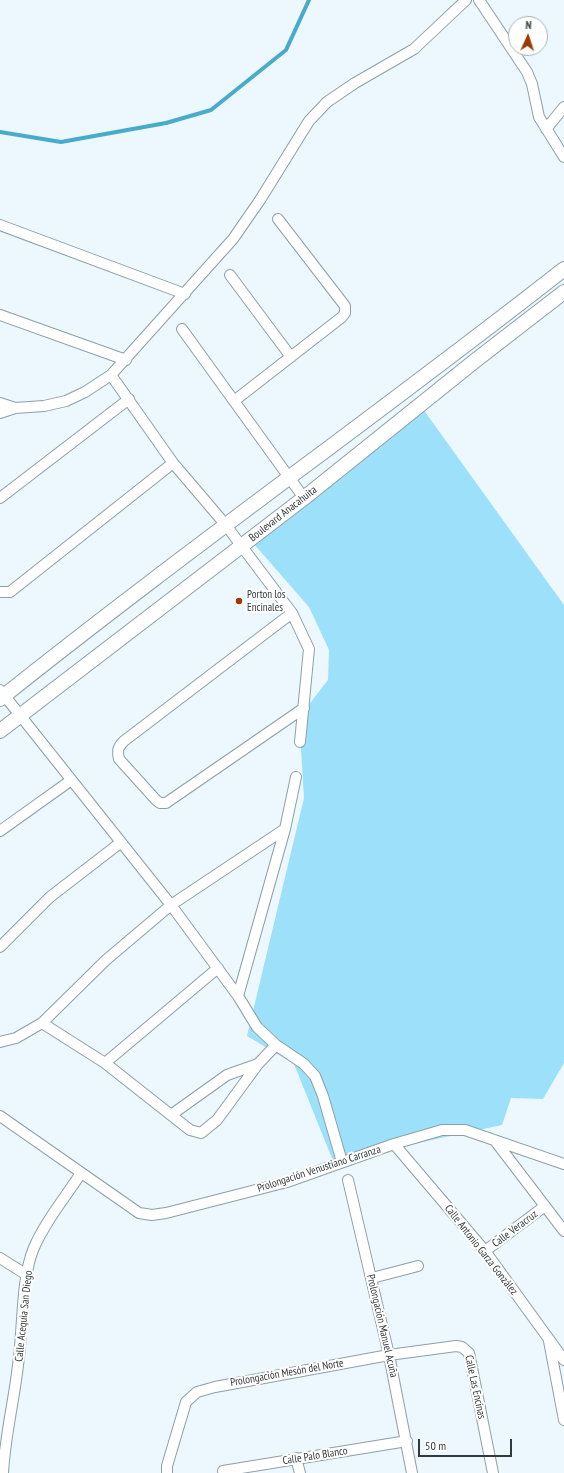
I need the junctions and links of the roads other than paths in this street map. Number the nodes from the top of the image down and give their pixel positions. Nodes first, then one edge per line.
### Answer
1 (466, 0) edge
2 (479, 0) edge
3 (564, 106) edge
4 (546, 129) junction
5 (564, 156) edge
6 (278, 219) dead end
7 (0, 225) edge
8 (564, 269) edge
9 (230, 275) dead end
10 (564, 292) edge
11 (185, 294) junction
12 (0, 315) edge
13 (182, 329) dead end
14 (464, 348) junction
15 (291, 357) junction
16 (126, 360) junction
17 (476, 360) junction
18 (111, 375) junction
19 (129, 399) junction
20 (234, 401) junction
21 (0, 403) edge
22 (14, 408) junction
23 (0, 413) edge
24 (173, 463) junction
25 (288, 477) junction
26 (0, 498) edge
27 (304, 498) junction
28 (225, 524) junction
29 (241, 546) junction
30 (0, 592) edge
31 (292, 613) junction
32 (1, 695) edge
33 (304, 708) junction
34 (20, 716) junction
35 (0, 731) edge
36 (300, 742) dead end
37 (296, 777) dead end
38 (70, 780) junction
39 (285, 828) junction
40 (0, 831) edge
41 (120, 843) junction
42 (171, 905) junction
43 (0, 947) edge
44 (218, 968) junction
45 (238, 996) junction
46 (42, 1023) junction
47 (0, 1042) edge
48 (276, 1045) junction
49 (105, 1063) junction
50 (258, 1064) junction
51 (171, 1115) junction
52 (0, 1116) edge
53 (496, 1142) junction
54 (394, 1144) junction
55 (342, 1162) junction
56 (564, 1164) edge
57 (81, 1173) junction
58 (348, 1180) dead end
59 (545, 1206) junction
60 (564, 1231) edge
61 (485, 1251) junction
62 (0, 1258) edge
63 (418, 1266) dead end
64 (27, 1275) junction
65 (372, 1278) junction
66 (548, 1337) junction
67 (465, 1348) joint
68 (389, 1355) junction
69 (564, 1360) edge
70 (564, 1420) edge
71 (407, 1441) junction
72 (296, 1458) junction
73 (223, 1471) dead end
74 (3, 1473) edge
75 (167, 1473) edge
76 (300, 1473) edge
77 (412, 1473) edge
78 (493, 1473) edge

1 - 11 street
2 - 4 street
3 - 4 street
4 - 5 street
6 - 15 street
7 - 11 street
8 - 14 street
9 - 15 street
10 - 17 street, Boulevard Anacahuita
11 - 16 street
12 - 16 street
13 - 20 street
14 - 17 street
14 - 25 street
15 - 20 street
16 - 18 street
17 - 27 street, Boulevard Anacahuita
18 - 19 street
18 - 22 street
19 - 24 street
19 - 26 street
20 - 25 street
21 - 22 street
22 - 23 street
24 - 28 street
24 - 30 street
25 - 27 street
25 - 28 street
27 - 29 street, Boulevard Anacahuita
28 - 29 street
28 - 32 street
29 - 31 street
29 - 34 street, Boulevard Anacahuita
31 - 33 street
31 - 33 street
32 - 34 street
33 - 36 street
34 - 35 street, Boulevard Anacahuita
34 - 38 street
37 - 39 street
38 - 40 street
38 - 41 street
39 - 42 street
39 - 45 street
41 - 42 street
41 - 43 street
42 - 44 street
42 - 46 street
44 - 45 street
44 - 49 street
45 - 48 street
46 - 47 street
46 - 49 street
48 - 50 street
48 - 55 street
49 - 51 street
50 - 51 street
50 - 51 street
52 - 57 street, Prolongación Venustiano Carranza
53 - 54 street, Prolongación Venustiano Carranza
53 - 56 street, Prolongación Venustiano Carranza
53 - 59 street
54 - 55 street, Prolongación Venustiano Carranza
54 - 61 street, Calle Antonio Garza González
55 - 57 street, Prolongación Venustiano Carranza
57 - 64 street, Calle Acequia San Diego
58 - 65 street, Prolongación Manuel Acuña
59 - 60 street
59 - 61 street, Calle Veracruz
61 - 66 street, Calle Antonio Garza González
62 - 64 street
63 - 65 street
64 - 74 street, Calle Acequia San Diego
65 - 68 street, Prolongación Manuel Acuña
66 - 69 street, Calle Antonio Garza González
66 - 70 street
67 - 68 street, Prolongación Mesón del Norte
67 - 78 street, Calle Las Encinas
68 - 71 street, Prolongación Manuel Acuña
68 - 75 street, Prolongación Mesón del Norte
71 - 72 street, Calle Palo Blanco
71 - 77 street, Prolongación Manuel Acuña
72 - 73 street, Calle Palo Blanco
72 - 76 street

